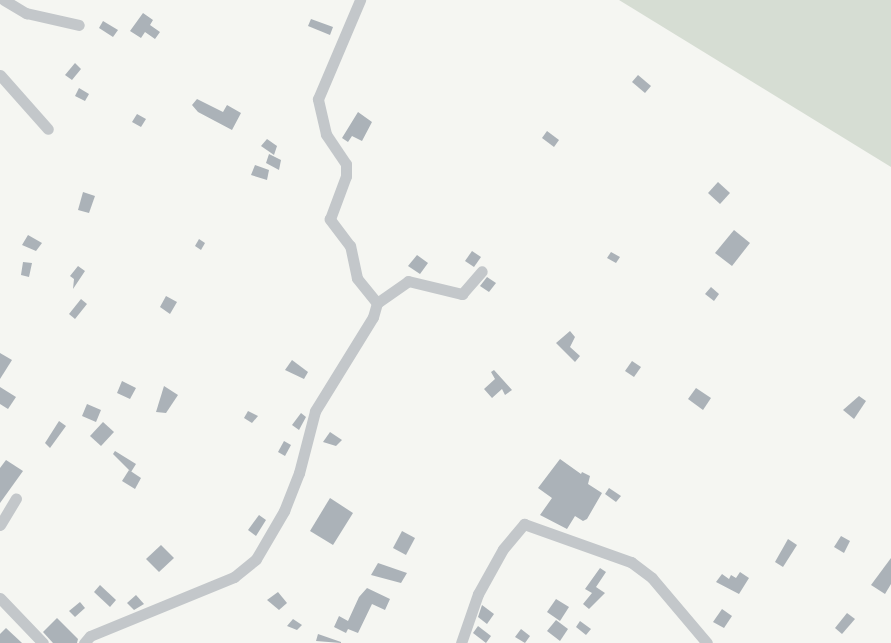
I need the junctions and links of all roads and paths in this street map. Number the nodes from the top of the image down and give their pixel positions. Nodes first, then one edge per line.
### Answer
1 (4, 0) edge
2 (360, 0) edge
3 (79, 25) dead end
4 (0, 75) edge
5 (48, 129) dead end
6 (482, 271) dead end
7 (377, 303) junction
8 (16, 498) dead end
9 (0, 525) edge
10 (0, 598) edge
11 (42, 643) edge
12 (84, 643) edge
13 (461, 643) edge
14 (708, 643) edge

1 - 3 street
2 - 7 street
4 - 5 street
6 - 7 street
7 - 12 street
8 - 9 street
10 - 11 street
13 - 14 street

